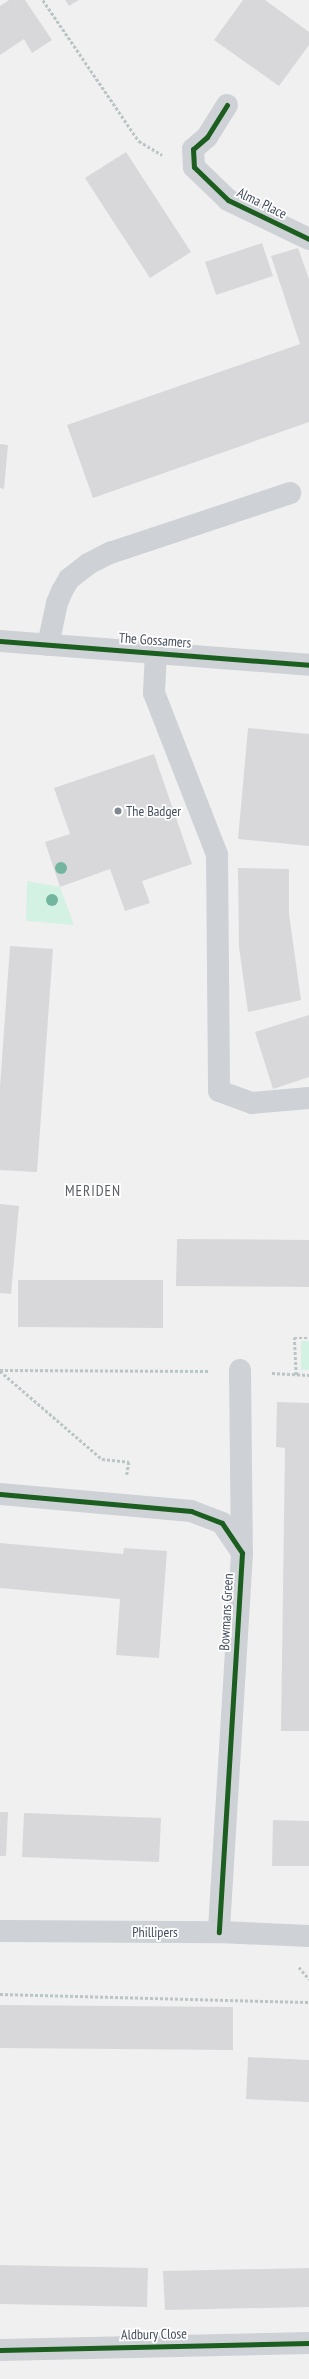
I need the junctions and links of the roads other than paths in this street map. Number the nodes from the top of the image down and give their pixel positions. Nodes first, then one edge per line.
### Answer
1 (227, 105) dead end
2 (309, 239) edge
3 (290, 493) dead end
4 (0, 641) edge
5 (48, 645) junction
6 (156, 652) junction
7 (309, 664) edge
8 (309, 1098) edge
9 (240, 1370) road end
10 (0, 1494) edge
11 (242, 1553) junction
12 (0, 1931) edge
13 (219, 1932) junction
14 (309, 1936) edge
15 (309, 2343) edge
16 (0, 2350) edge

1 - 2 street, Alma Place
3 - 5 street
4 - 5 street, The Gossamers
5 - 6 street, The Gossamers
6 - 7 street, The Gossamers
6 - 8 street
9 - 11 street, Bowmans Green
10 - 11 street
11 - 13 street, Bowmans Green
12 - 13 street, Phillipers
13 - 14 street, Phillipers
15 - 16 street, Aldbury Close

